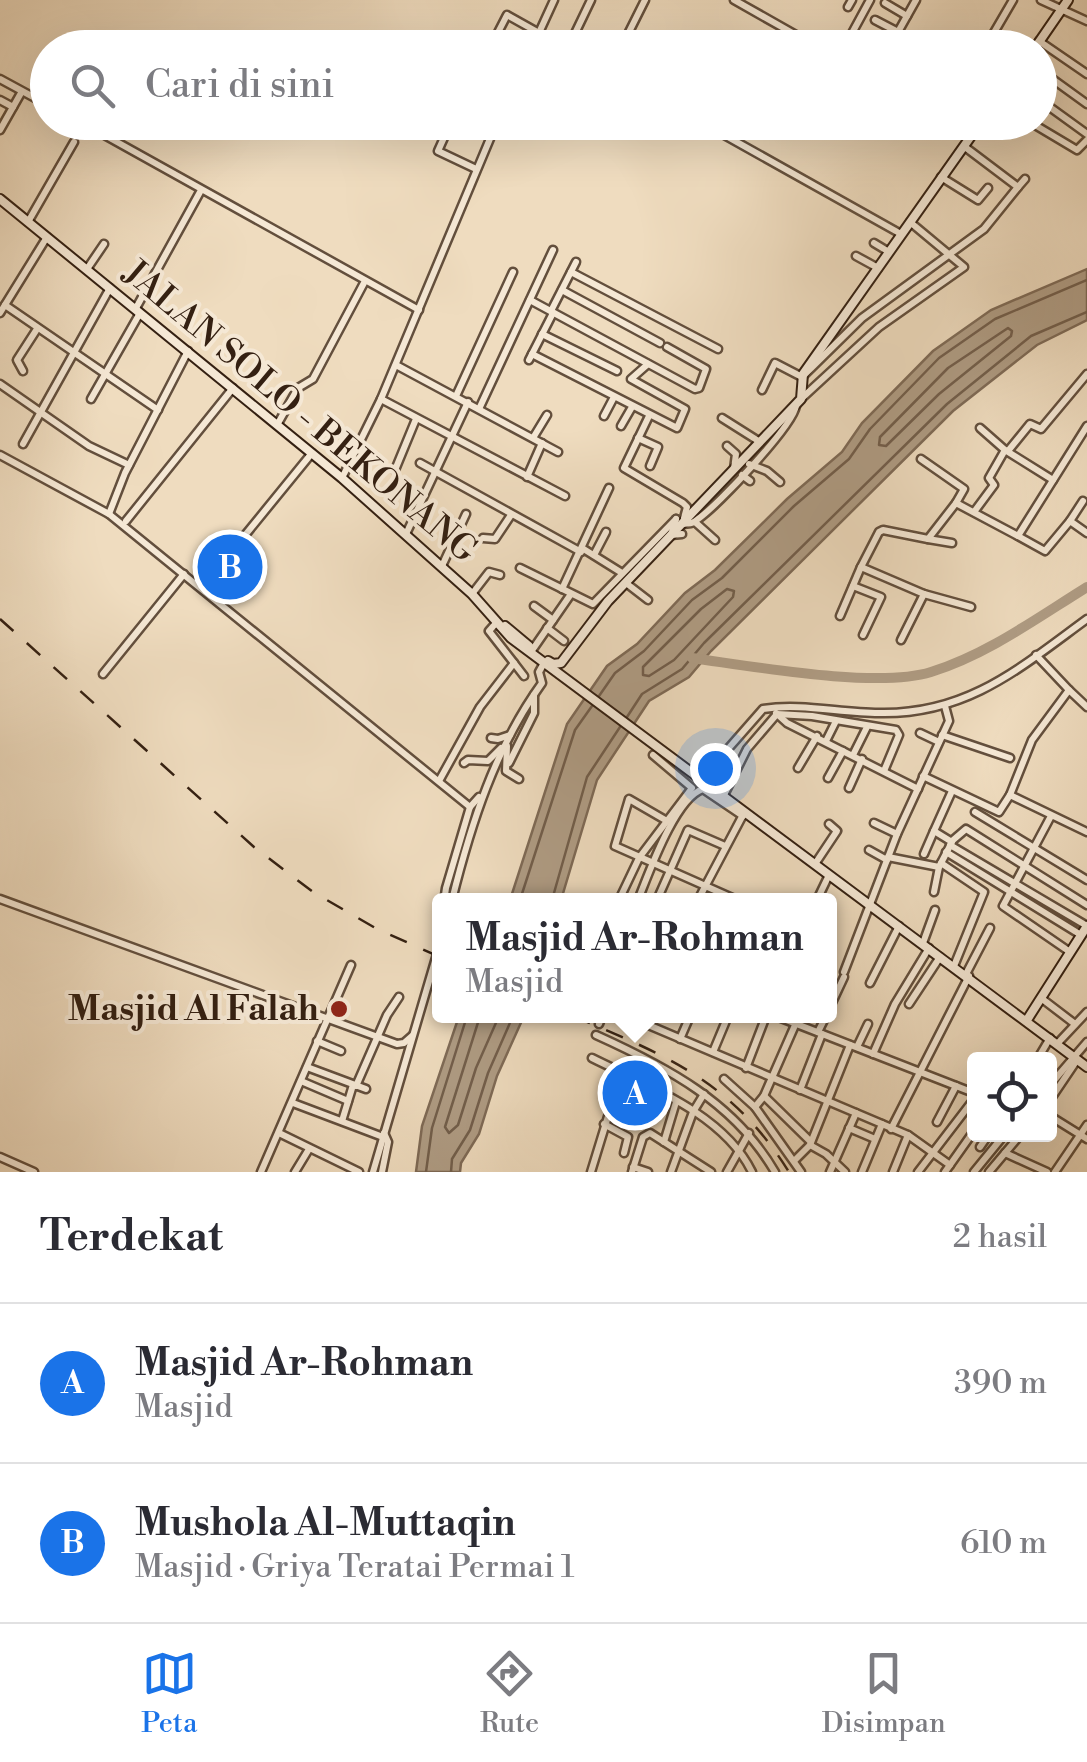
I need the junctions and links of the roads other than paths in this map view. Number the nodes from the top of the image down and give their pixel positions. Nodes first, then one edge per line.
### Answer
1 (554, 0) edge
2 (591, 0) edge
3 (645, 0) edge
4 (734, 0) edge
5 (756, 0) edge
6 (870, 0) edge
7 (916, 0) edge
8 (1013, 0) edge
9 (1041, 0) edge
10 (1068, 0) edge
11 (885, 3) dead end
12 (750, 9) junction
13 (1061, 10) junction
14 (907, 16) junction
15 (876, 20) dead end
16 (1087, 21) edge
17 (499, 30) edge
18 (533, 30) edge
19 (539, 30) edge
20 (576, 30) edge
21 (630, 30) edge
22 (787, 30) edge
23 (854, 30) edge
24 (894, 30) edge
25 (899, 30) edge
26 (996, 30) edge
27 (1047, 30) edge
28 (1057, 56) edge
29 (1087, 74) edge
30 (0, 79) edge
31 (1057, 82) edge
32 (21, 92) dead end
33 (30, 95) edge
34 (0, 100) edge
35 (1087, 104) edge
36 (13, 107) junction
37 (1057, 113) edge
38 (0, 130) edge
39 (1087, 137) edge
40 (1057, 138) edge
41 (113, 140) edge
42 (443, 140) edge
43 (490, 140) edge
44 (732, 140) edge
45 (968, 140) edge
46 (74, 142) dead end
47 (964, 146) junction
48 (476, 169) junction
49 (941, 177) junction
50 (1025, 178) dead end
51 (1018, 187) junction
52 (988, 188) dead end
53 (200, 192) dead end
54 (0, 199) edge
55 (28, 222) junction
56 (910, 222) junction
57 (901, 234) junction
58 (47, 237) junction
59 (874, 243) dead end
60 (104, 244) dead end
61 (553, 250) dead end
62 (889, 252) junction
63 (948, 254) junction
64 (856, 256) dead end
65 (576, 262) dead end
66 (878, 268) junction
67 (87, 269) junction
68 (512, 272) dead end
69 (572, 272) junction
70 (365, 281) junction
71 (110, 288) junction
72 (562, 290) junction
73 (530, 300) junction
74 (5, 305) junction
75 (138, 310) junction
76 (419, 310) junction
77 (552, 312) junction
78 (0, 314) edge
79 (38, 329) junction
80 (542, 334) junction
81 (688, 335) junction
82 (660, 343) dead end
83 (718, 349) dead end
84 (188, 351) junction
85 (72, 354) junction
86 (648, 364) junction
87 (396, 365) junction
88 (23, 371) dead end
89 (616, 371) dead end
90 (106, 374) junction
91 (1087, 374) edge
92 (0, 384) edge
93 (1084, 385) edge
94 (233, 388) junction
95 (762, 390) dead end
96 (801, 391) junction
97 (456, 396) junction
98 (614, 397) junction
99 (91, 399) dead end
100 (381, 399) junction
101 (468, 402) junction
102 (632, 407) junction
103 (479, 408) junction
104 (158, 410) junction
105 (42, 414) junction
106 (547, 415) dead end
107 (604, 416) dead end
108 (649, 416) junction
109 (416, 418) junction
110 (722, 418) dead end
111 (277, 425) junction
112 (621, 426) dead end
113 (1087, 426) edge
114 (980, 428) dead end
115 (450, 437) junction
116 (534, 438) junction
117 (638, 438) junction
118 (760, 442) junction
119 (24, 444) dead end
120 (542, 444) junction
121 (726, 446) dead end
122 (1007, 451) junction
123 (558, 452) dead end
124 (312, 453) junction
125 (0, 455) edge
126 (921, 459) dead end
127 (753, 463) junction
128 (420, 464) dead end
129 (130, 465) junction
130 (650, 466) dead end
131 (395, 470) dead end
132 (738, 470) junction
133 (435, 472) junction
134 (527, 477) junction
135 (342, 478) junction
136 (1053, 480) junction
137 (750, 481) dead end
138 (780, 482) dead end
139 (609, 488) dead end
140 (565, 496) dead end
141 (1082, 501) dead end
142 (956, 503) junction
143 (974, 512) junction
144 (110, 514) junction
145 (466, 514) dead end
146 (510, 515) junction
147 (126, 520) dead end
148 (1070, 521) junction
149 (695, 522) junction
150 (682, 529) junction
151 (606, 532) dead end
152 (1087, 533) edge
153 (406, 534) junction
154 (671, 535) junction
155 (1018, 536) junction
156 (483, 538) dead end
157 (928, 539) junction
158 (716, 540) dead end
159 (952, 543) dead end
160 (582, 550) junction
161 (594, 555) junction
162 (1047, 561) dead end
163 (442, 566) junction
164 (862, 567) junction
165 (520, 568) dead end
166 (622, 573) junction
167 (184, 574) junction
168 (500, 574) dead end
169 (206, 583) dead end
170 (626, 583) junction
171 (853, 586) junction
172 (562, 589) junction
173 (472, 594) junction
174 (571, 594) junction
175 (924, 594) junction
176 (648, 600) dead end
177 (534, 606) dead end
178 (971, 608) dead end
179 (840, 616) dead end
180 (494, 619) junction
181 (1087, 619) edge
182 (553, 620) junction
183 (548, 628) junction
184 (862, 635) dead end
185 (902, 640) dead end
186 (564, 641) dead end
187 (532, 648) junction
188 (1036, 656) junction
189 (514, 663) junction
190 (544, 663) junction
191 (102, 674) dead end
192 (524, 676) dead end
193 (1069, 690) junction
194 (1087, 690) edge
195 (534, 694) junction
196 (1079, 699) junction
197 (946, 706) junction
198 (1087, 707) edge
199 (775, 711) junction
200 (523, 712) junction
201 (512, 718) dead end
202 (836, 721) junction
203 (868, 726) junction
204 (920, 733) dead end
205 (512, 734) junction
206 (817, 736) junction
207 (491, 738) dead end
208 (941, 738) junction
209 (826, 741) junction
210 (506, 745) junction
211 (844, 750) junction
212 (653, 755) dead end
213 (853, 755) junction
214 (1010, 758) dead end
215 (862, 760) junction
216 (464, 763) dead end
217 (509, 763) junction
218 (798, 768) dead end
219 (884, 770) junction
220 (923, 776) junction
221 (828, 778) dead end
222 (519, 779) dead end
223 (439, 781) junction
224 (707, 783) junction
225 (849, 788) dead end
226 (918, 790) junction
227 (952, 791) junction
228 (482, 793) junction
229 (724, 795) junction
230 (1010, 795) junction
231 (470, 807) junction
232 (975, 812) dead end
233 (744, 814) junction
234 (1051, 816) junction
235 (667, 821) junction
236 (874, 823) dead end
237 (938, 823) junction
238 (829, 824) dead end
239 (949, 828) dead end
240 (934, 831) junction
241 (1087, 832) edge
242 (896, 834) junction
243 (725, 846) junction
244 (949, 846) junction
245 (1035, 848) junction
246 (869, 850) dead end
247 (924, 854) dead end
248 (640, 858) junction
249 (887, 858) junction
250 (815, 864) junction
251 (652, 865) junction
252 (940, 865) junction
253 (1024, 867) junction
254 (669, 870) junction
255 (830, 874) junction
256 (1087, 880) edge
257 (1014, 882) junction
258 (705, 886) junction
259 (934, 892) dead end
260 (1008, 892) junction
261 (446, 893) edge
262 (454, 893) edge
263 (622, 893) edge
264 (641, 893) edge
265 (660, 893) edge
266 (702, 893) edge
267 (720, 893) edge
268 (820, 893) edge
269 (0, 900) edge
270 (869, 903) junction
271 (1087, 904) edge
272 (935, 910) dead end
273 (899, 925) junction
274 (990, 928) dead end
275 (1085, 929) edge
276 (926, 945) junction
277 (1070, 952) junction
278 (941, 956) junction
279 (351, 965) dead end
280 (954, 966) junction
281 (432, 970) edge
282 (967, 975) junction
283 (870, 983) dead end
284 (837, 984) edge
285 (399, 997) dead end
286 (1041, 998) junction
287 (909, 1004) dead end
288 (1087, 1012) edge
289 (327, 1017) junction
290 (1028, 1020) junction
291 (650, 1023) edge
292 (687, 1023) edge
293 (725, 1023) edge
294 (763, 1023) edge
295 (795, 1023) edge
296 (804, 1023) edge
297 (824, 1023) edge
298 (868, 1024) dead end
299 (1075, 1024) junction
300 (820, 1033) junction
301 (596, 1035) dead end
302 (378, 1036) junction
303 (412, 1036) junction
304 (680, 1039) junction
305 (1053, 1041) junction
306 (317, 1042) junction
307 (1087, 1042) edge
308 (853, 1046) junction
309 (341, 1051) dead end
310 (713, 1052) junction
311 (1044, 1052) edge
312 (873, 1054) junction
313 (592, 1058) dead end
314 (1081, 1062) edge
315 (307, 1067) junction
316 (746, 1068) junction
317 (918, 1073) junction
318 (620, 1074) junction
319 (772, 1079) junction
320 (724, 1080) dead end
321 (1057, 1080) edge
322 (301, 1081) junction
323 (355, 1086) junction
324 (956, 1086) junction
325 (366, 1089) dead end
326 (800, 1090) junction
327 (1057, 1091) edge
328 (967, 1092) edge
329 (704, 1094) junction
330 (764, 1096) junction
331 (348, 1100) junction
332 (827, 1101) junction
333 (293, 1102) junction
334 (676, 1102) junction
335 (967, 1106) edge
336 (754, 1107) junction
337 (693, 1112) junction
338 (856, 1112) junction
339 (1057, 1120) edge
340 (342, 1121) junction
341 (936, 1122) dead end
342 (604, 1124) junction
343 (882, 1124) junction
344 (1087, 1125) edge
345 (849, 1128) junction
346 (891, 1129) junction
347 (749, 1133) junction
348 (279, 1134) junction
349 (383, 1134) junction
350 (908, 1135) junction
351 (1084, 1137) edge
352 (875, 1138) junction
353 (967, 1140) edge
354 (664, 1142) junction
355 (983, 1142) edge
356 (998, 1142) edge
357 (1014, 1142) edge
358 (810, 1143) junction
359 (980, 1147) dead end
360 (309, 1148) junction
361 (738, 1149) junction
362 (624, 1153) dead end
363 (679, 1153) junction
364 (934, 1153) junction
365 (1005, 1153) junction
366 (0, 1157) edge
367 (795, 1160) junction
368 (834, 1162) junction
369 (950, 1165) junction
370 (344, 1169) edge
371 (632, 1170) edge
372 (263, 1171) edge
373 (375, 1171) edge
374 (34, 1172) edge
375 (296, 1172) edge
376 (359, 1172) edge
377 (592, 1172) edge
378 (648, 1172) edge
379 (671, 1172) edge
380 (711, 1172) edge
381 (728, 1172) edge
382 (752, 1172) edge
383 (775, 1172) edge
384 (801, 1172) edge
385 (830, 1172) edge
386 (845, 1172) edge
387 (862, 1172) edge
388 (893, 1172) edge
389 (918, 1172) edge
390 (944, 1172) edge
391 (974, 1172) edge
392 (989, 1172) edge
393 (1047, 1172) edge
394 (1055, 1172) edge

1 - 19 street
2 - 20 street
3 - 21 street
4 - 12 street
5 - 12 street
6 - 23 street
7 - 14 street
8 - 26 street
9 - 13 street
10 - 13 main road
11 - 14 street
12 - 22 street
13 - 16 street
13 - 27 main road
14 - 25 street
15 - 24 street
17 - 18 street
28 - 29 street
30 - 33 street
31 - 35 street
32 - 36 street
34 - 36 street
36 - 38 street
37 - 39 street
39 - 40 street
41 - 70 street
42 - 48 street
43 - 48 street
44 - 57 street
45 - 47 main road
46 - 55 street
47 - 49 main road
47 - 51 street
48 - 76 street
49 - 52 street
49 - 56 main road
50 - 51 street
51 - 63 street
53 - 75 street
54 - 55 main road, JALAN SOLO - BEKONANG
55 - 58 main road, JALAN SOLO - BEKONANG
56 - 57 main road
56 - 63 street
57 - 62 main road
58 - 67 main road, JALAN SOLO - BEKONANG
58 - 74 street
59 - 62 street
60 - 67 street
61 - 73 street
62 - 66 main road
63 - 96 street
63 - 96 street
64 - 66 street
65 - 69 street
66 - 96 main road
67 - 71 main road, JALAN SOLO - BEKONANG
68 - 97 street
69 - 72 street
69 - 81 street
70 - 76 street
70 - 111 street
71 - 75 main road, JALAN SOLO - BEKONANG
71 - 85 street
72 - 77 street
72 - 82 street
73 - 77 street
73 - 103 street
74 - 78 street
74 - 79 street
75 - 84 main road, JALAN SOLO - BEKONANG
75 - 90 street
76 - 87 street
77 - 80 street
77 - 86 street
79 - 85 street
79 - 88 street
80 - 89 street
80 - 98 street
81 - 83 street
81 - 86 street
84 - 94 main road, JALAN SOLO - BEKONANG
84 - 104 street
85 - 90 street
85 - 105 street
86 - 108 street
87 - 97 street
87 - 100 street
90 - 99 street
90 - 104 street
91 - 93 street
92 - 105 street
93 - 122 street
94 - 111 main road, JALAN SOLO - BEKONANG
94 - 147 street
95 - 96 street
96 - 118 main road
96 - 127 street
97 - 101 street
98 - 102 street
98 - 107 street
100 - 109 street
100 - 135 street
101 - 103 street
101 - 115 street
102 - 108 street
102 - 112 street
103 - 116 street
104 - 129 street
105 - 119 street
105 - 129 street
106 - 116 street
108 - 117 street
109 - 115 street
109 - 131 street
110 - 118 street
111 - 124 main road, JALAN SOLO - BEKONANG
113 - 136 street
114 - 122 street
115 - 133 street
115 - 134 street
116 - 120 street
117 - 130 street
117 - 150 street
118 - 132 main road
120 - 123 street
120 - 134 street
121 - 132 street
122 - 136 street
122 - 143 street
124 - 135 main road, JALAN SOLO - BEKONANG
124 - 169 street
125 - 144 street
126 - 142 street
127 - 132 street
127 - 138 street
128 - 133 street
129 - 144 street
132 - 137 street
132 - 149 street
132 - 150 main road
133 - 146 street
133 - 153 street
134 - 140 street
135 - 153 main road, JALAN SOLO - BEKONANG
136 - 155 street
139 - 160 street
141 - 148 street
142 - 143 street
142 - 157 street
143 - 155 street
144 - 167 street
145 - 163 street
146 - 156 street
146 - 160 street
148 - 152 street
148 - 155 street
149 - 150 street
149 - 158 street
150 - 154 main road
151 - 161 street
153 - 163 main road, JALAN SOLO - BEKONANG
154 - 166 street
154 - 170 main road
155 - 162 street
157 - 159 street
157 - 164 street
160 - 161 street
160 - 172 street
161 - 166 street
163 - 173 main road, JALAN SOLO - BEKONANG
164 - 171 street
164 - 175 street
165 - 172 street
166 - 174 street
167 - 191 street
167 - 223 street
168 - 173 street
170 - 176 street
170 - 187 main road
171 - 179 street
171 - 184 street
172 - 174 street
173 - 180 main road, JALAN SOLO - BEKONANG
174 - 182 street
175 - 178 street
175 - 185 street
177 - 182 street
180 - 187 main road
180 - 189 street
180 - 190 main road, JALAN SOLO - BEKONANG
181 - 188 street
182 - 183 street
183 - 186 street
183 - 187 street
188 - 193 street
188 - 197 street
189 - 192 street
189 - 223 street
190 - 195 street
190 - 224 main road, JALAN SOLO - BEKONANG
193 - 196 street
193 - 230 street
194 - 196 street
195 - 200 street
195 - 217 street
196 - 198 street
197 - 199 street
197 - 208 street
199 - 202 street
199 - 206 street
199 - 224 street
199 - 229 street
200 - 201 street
200 - 205 street
202 - 203 street
202 - 209 street
203 - 213 street
203 - 219 street
204 - 208 street
205 - 207 street
205 - 210 street
206 - 209 street
206 - 218 street
208 - 214 street
208 - 220 street
209 - 211 street
210 - 216 street
210 - 217 street
210 - 228 street
211 - 213 street
211 - 221 street
212 - 235 street
213 - 215 street
215 - 219 street
215 - 225 street
217 - 222 street
219 - 226 street
220 - 226 street
220 - 227 street
223 - 231 street
224 - 229 main road, JALAN SOLO - BEKONANG
226 - 242 street
227 - 230 street
227 - 237 street
228 - 231 street
228 - 262 street
229 - 233 main road, JALAN SOLO - BEKONANG
230 - 234 street
231 - 261 street
232 - 245 street
233 - 243 street
233 - 250 main road, JALAN SOLO - BEKONANG
233 - 251 street
234 - 241 street
234 - 245 street
235 - 248 street
235 - 248 street
236 - 242 street
237 - 239 street
237 - 240 street
238 - 250 street
240 - 244 street
240 - 247 street
242 - 249 street
243 - 254 street
243 - 258 street
244 - 252 street
244 - 253 street
244 - 257 street
244 - 260 street
245 - 253 street
245 - 256 street
246 - 249 street
248 - 251 street
248 - 263 street
249 - 252 street
249 - 270 street
250 - 255 main road, JALAN SOLO - BEKONANG
251 - 254 street
251 - 264 street
252 - 259 street
252 - 280 street
253 - 257 street
253 - 271 street
254 - 258 street
254 - 265 street
255 - 268 street
255 - 270 main road, JALAN SOLO - BEKONANG
257 - 260 street
257 - 275 street
258 - 266 street
258 - 267 street
260 - 275 street
260 - 277 street
269 - 289 street
270 - 273 main road, JALAN SOLO - BEKONANG
270 - 284 street
272 - 276 street
273 - 276 main road, JALAN SOLO - BEKONANG
273 - 283 street
274 - 282 street
275 - 277 main road
276 - 278 main road, JALAN SOLO - BEKONANG
276 - 312 street
277 - 286 main road
278 - 280 main road, JALAN SOLO - BEKONANG
278 - 287 street
279 - 289 street
280 - 282 main road, JALAN SOLO - BEKONANG
281 - 303 street
282 - 290 main road, JALAN SOLO - BEKONANG
282 - 317 street
285 - 302 street
286 - 290 main road
286 - 299 street
288 - 299 street
289 - 302 street
289 - 306 street
290 - 305 main road, JALAN SOLO - BEKONANG
291 - 304 street
292 - 304 street
293 - 310 street
294 - 316 street
295 - 319 street
296 - 300 street
297 - 300 street
298 - 308 street
299 - 305 street
300 - 308 street
300 - 326 street
301 - 329 street
302 - 303 street
302 - 323 street
303 - 349 street
304 - 310 street
305 - 311 street
305 - 314 main road, JALAN SOLO - BEKONANG
306 - 309 street
306 - 315 street
307 - 314 street
308 - 312 street
308 - 332 street
310 - 316 street
312 - 317 street
313 - 318 street
314 - 321 street
314 - 327 street
315 - 322 street
315 - 323 street
316 - 319 street
317 - 324 street
317 - 346 street
318 - 334 street
318 - 342 street
319 - 326 street
319 - 330 street
320 - 336 street
322 - 331 street
322 - 333 street
323 - 325 street
323 - 331 street
324 - 328 street
324 - 341 street
326 - 332 street
329 - 337 street
329 - 347 street
330 - 336 street
330 - 358 street
331 - 340 street
332 - 338 street
332 - 358 street
333 - 340 street
333 - 348 street
334 - 337 street
334 - 354 street
335 - 364 street
336 - 367 street
337 - 361 street
337 - 363 street
338 - 343 street
338 - 345 street
339 - 351 street
340 - 349 street
342 - 362 street
342 - 377 street
343 - 346 street
343 - 352 street
344 - 351 street
345 - 352 street
345 - 368 street
346 - 350 street
347 - 361 street
347 - 383 street
348 - 360 street
348 - 372 street
349 - 373 street
350 - 364 street
350 - 388 street
351 - 394 street
352 - 387 street
353 - 369 street
354 - 363 street
354 - 371 street
355 - 359 street
356 - 391 street
357 - 365 street
358 - 367 street
358 - 368 street
360 - 370 street
360 - 375 street
361 - 381 street
361 - 382 street
363 - 379 street
363 - 380 street
364 - 369 street
364 - 389 street
365 - 392 street
365 - 393 street
366 - 374 street
367 - 384 street
368 - 385 street
368 - 386 street
369 - 390 street
370 - 376 street
371 - 378 street

